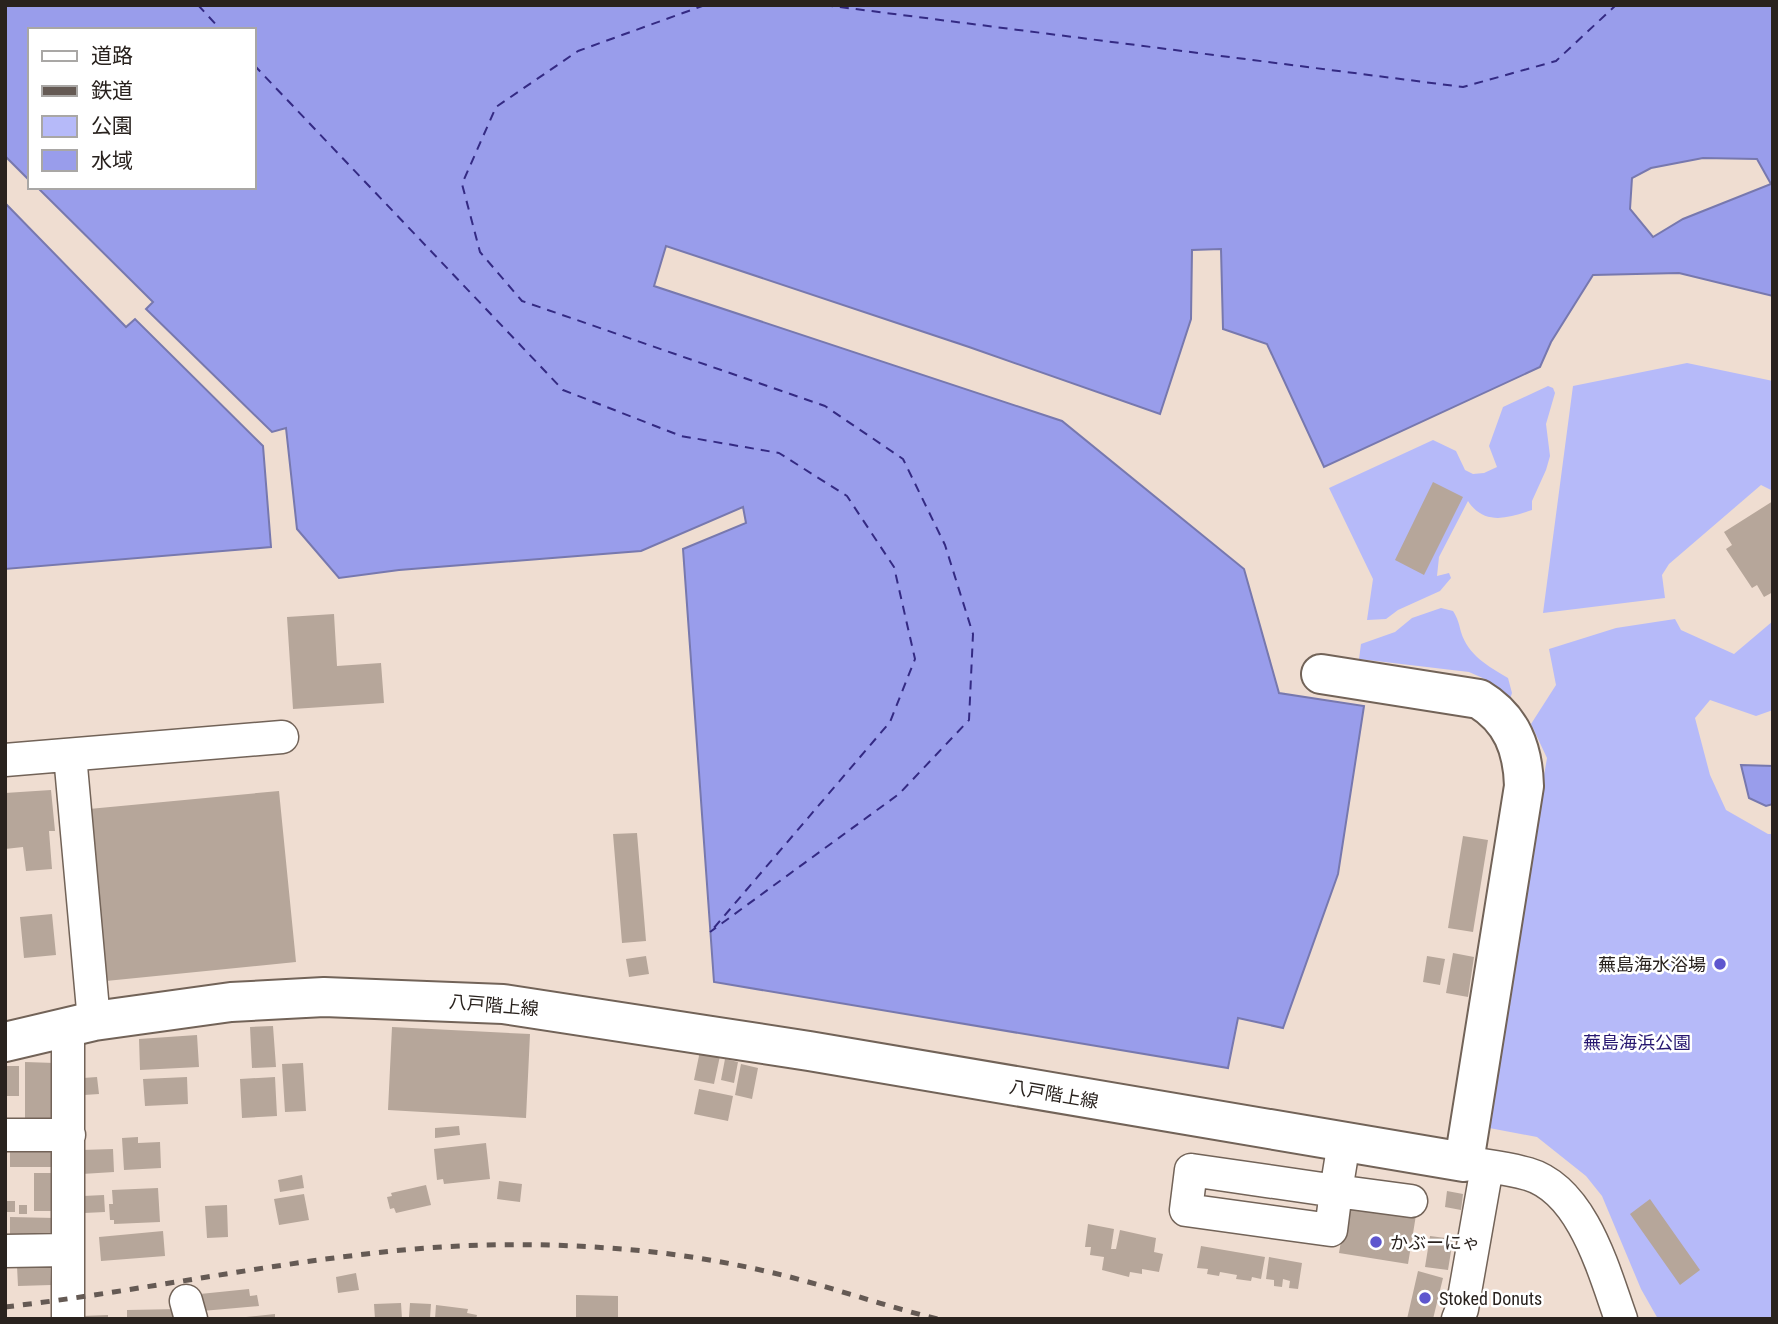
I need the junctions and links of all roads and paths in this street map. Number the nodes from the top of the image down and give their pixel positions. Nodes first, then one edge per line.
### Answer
1 (1321, 674) dead end
2 (282, 737) dead end
3 (70, 755) junction
4 (5, 760) edge
5 (81, 1025) junction
6 (5, 1042) edge
7 (5, 1135) edge
8 (69, 1135) junction
9 (1344, 1142) junction
10 (1475, 1164) junction
11 (1411, 1201) dead end
12 (67, 1250) junction
13 (5, 1251) edge
14 (68, 1319) edge
15 (1458, 1319) edge
16 (1621, 1319) edge

1 - 10 main road
2 - 3 street
3 - 4 street
3 - 5 street
5 - 6 main road, 八戸階上線
5 - 8 street
5 - 9 main road, 八戸階上線
7 - 8 street
8 - 12 street
9 - 10 main road, 八戸階上線
9 - 11 street
10 - 15 street
10 - 16 street
12 - 13 street
12 - 14 street

